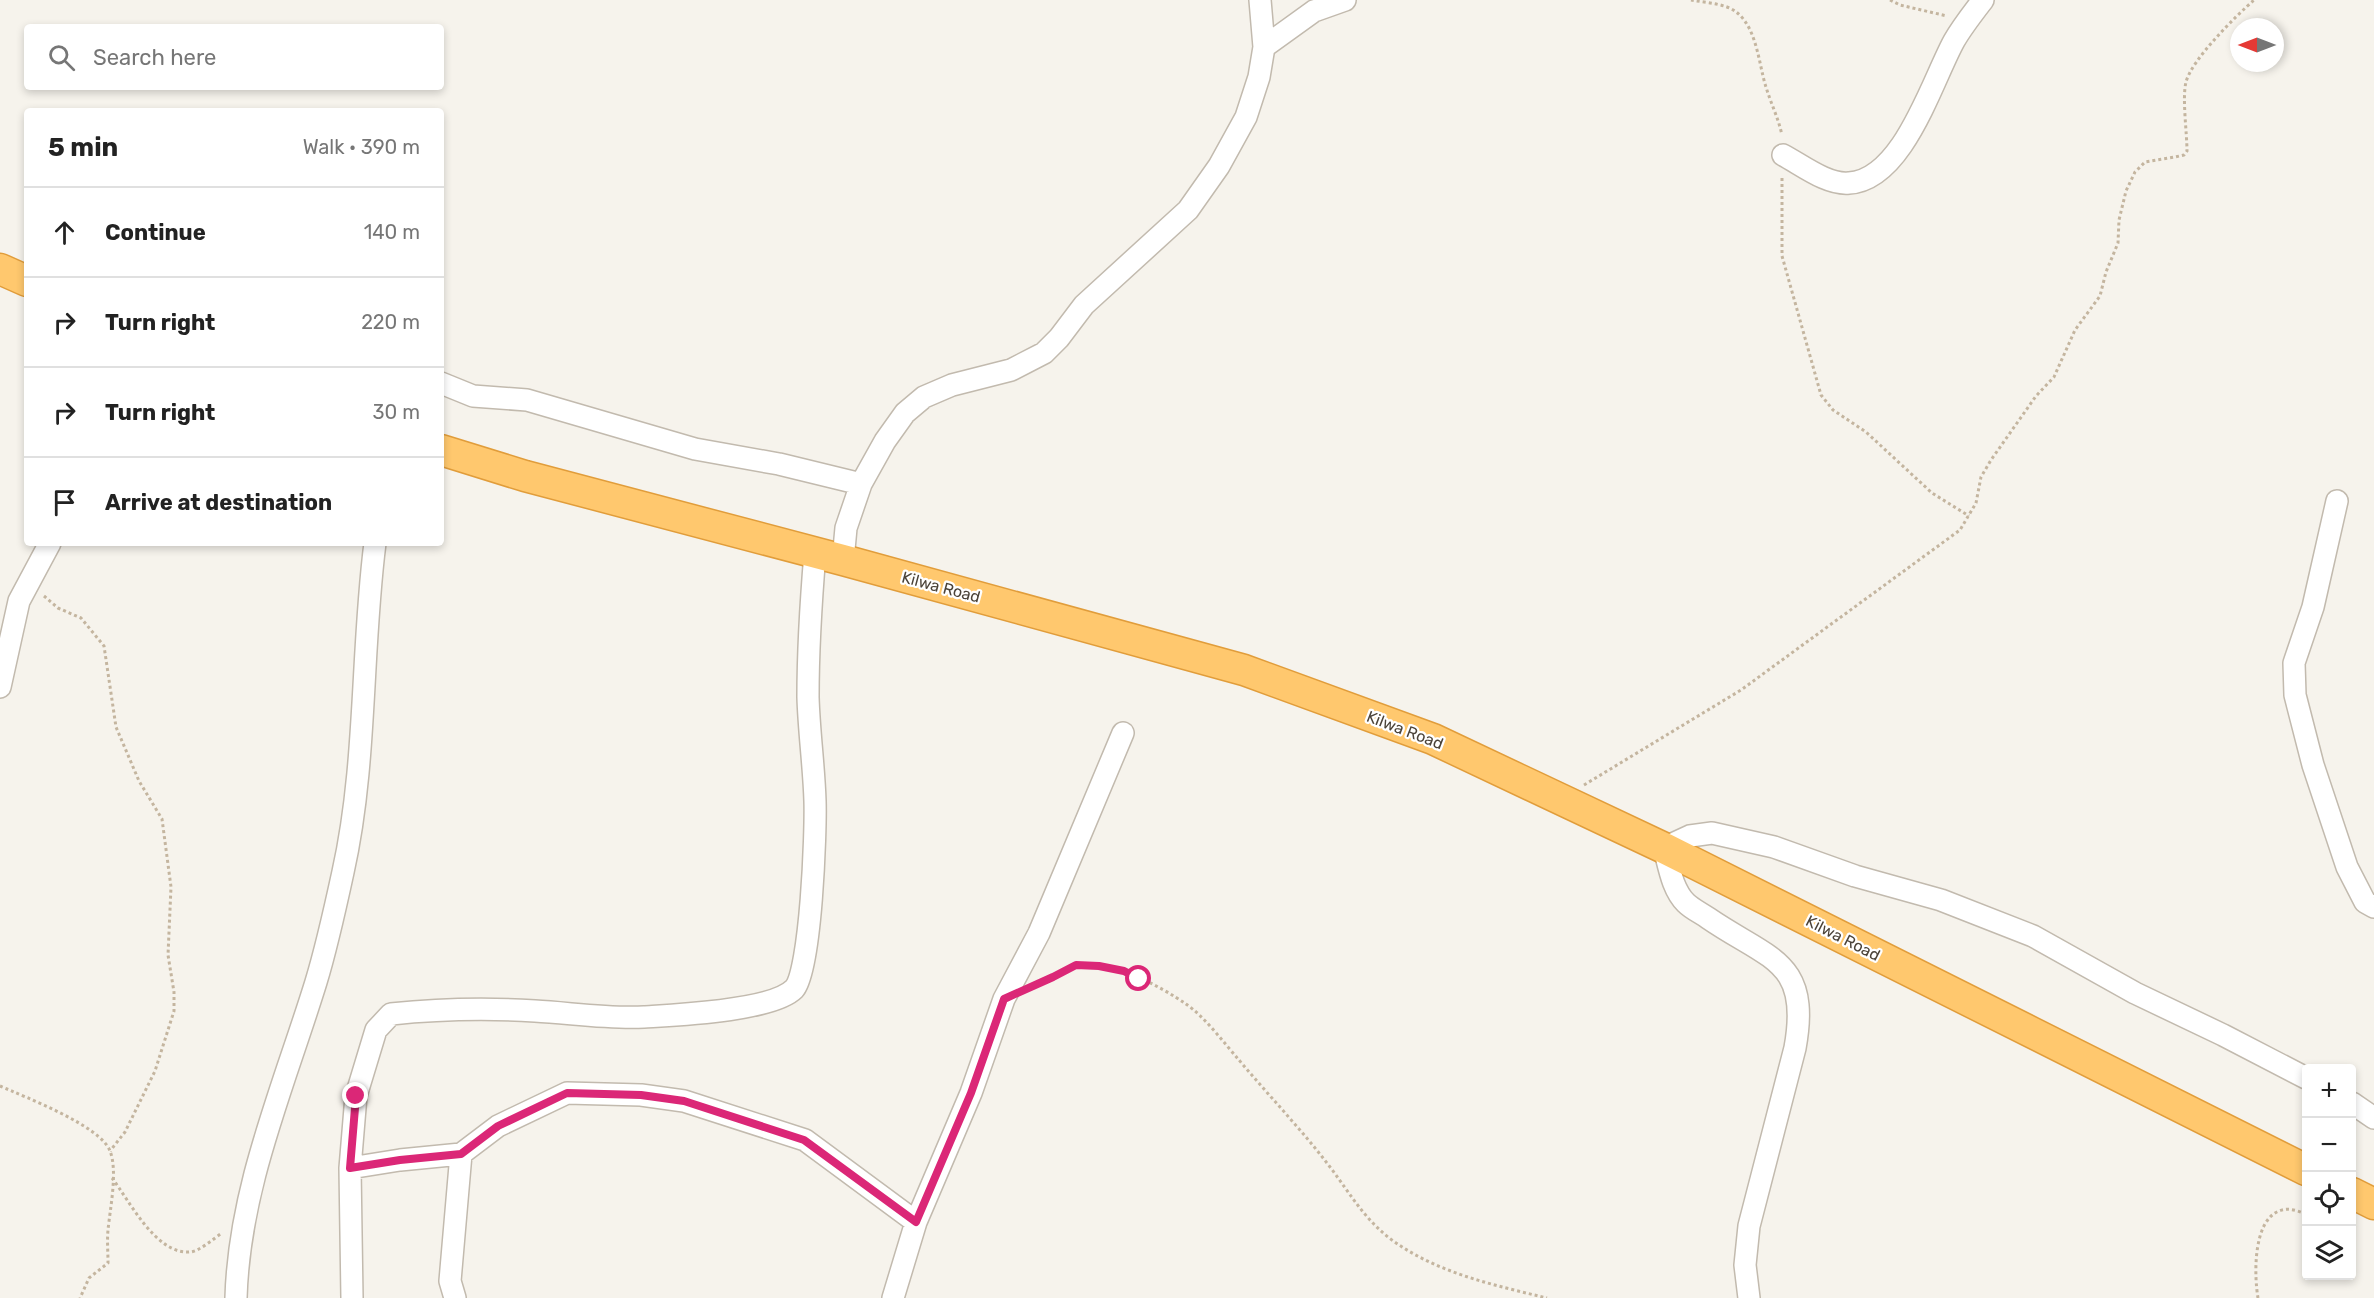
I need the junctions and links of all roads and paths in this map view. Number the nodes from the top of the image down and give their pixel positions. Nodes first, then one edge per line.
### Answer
1 (1260, 0) edge
2 (1345, 0) edge
3 (1691, 0) edge
4 (1890, 0) edge
5 (1983, 0) edge
6 (2254, 0) edge
7 (1970, 18) junction
8 (1264, 47) junction
9 (1783, 154) junction
10 (0, 269) edge
11 (24, 280) edge
12 (444, 384) edge
13 (444, 451) edge
14 (861, 484) junction
15 (2337, 501) dead end
16 (1969, 516) junction
17 (48, 546) edge
18 (375, 546) edge
19 (829, 556) junction
20 (28, 583) junction
21 (0, 687) edge
22 (1123, 733) dead end
23 (1575, 790) dead end
24 (1664, 848) junction
25 (2374, 907) edge
26 (1004, 999) junction
27 (2302, 1075) edge
28 (0, 1086) edge
29 (2356, 1106) edge
30 (2374, 1118) edge
31 (111, 1151) junction
32 (461, 1154) junction
33 (2302, 1167) edge
34 (350, 1168) junction
35 (112, 1178) junction
36 (2356, 1195) edge
37 (2374, 1204) edge
38 (2302, 1213) edge
39 (246, 1218) junction
40 (916, 1222) junction
41 (80, 1298) edge
42 (236, 1298) edge
43 (352, 1298) edge
44 (456, 1298) edge
45 (892, 1298) edge
46 (1547, 1298) edge
47 (1749, 1298) edge
48 (2258, 1298) edge

1 - 8 street
2 - 8 street
3 - 9 path
4 - 7 path
5 - 7 street
6 - 16 path
7 - 9 street
8 - 14 street
9 - 16 path
10 - 11 highway
12 - 14 street
13 - 19 highway, Kilwa Road
14 - 19 street
15 - 25 street
16 - 23 path
17 - 20 street
18 - 39 street
19 - 24 highway, Kilwa Road
19 - 34 street
20 - 21 street
20 - 31 path
22 - 26 street
24 - 27 street
24 - 33 highway, Kilwa Road
24 - 47 street
26 - 40 street
26 - 46 path
28 - 31 path
29 - 30 street
31 - 35 path
32 - 34 street
32 - 40 street
32 - 44 street
34 - 43 street
35 - 39 path
35 - 41 path
36 - 37 highway
38 - 48 path
39 - 42 street
40 - 45 street

